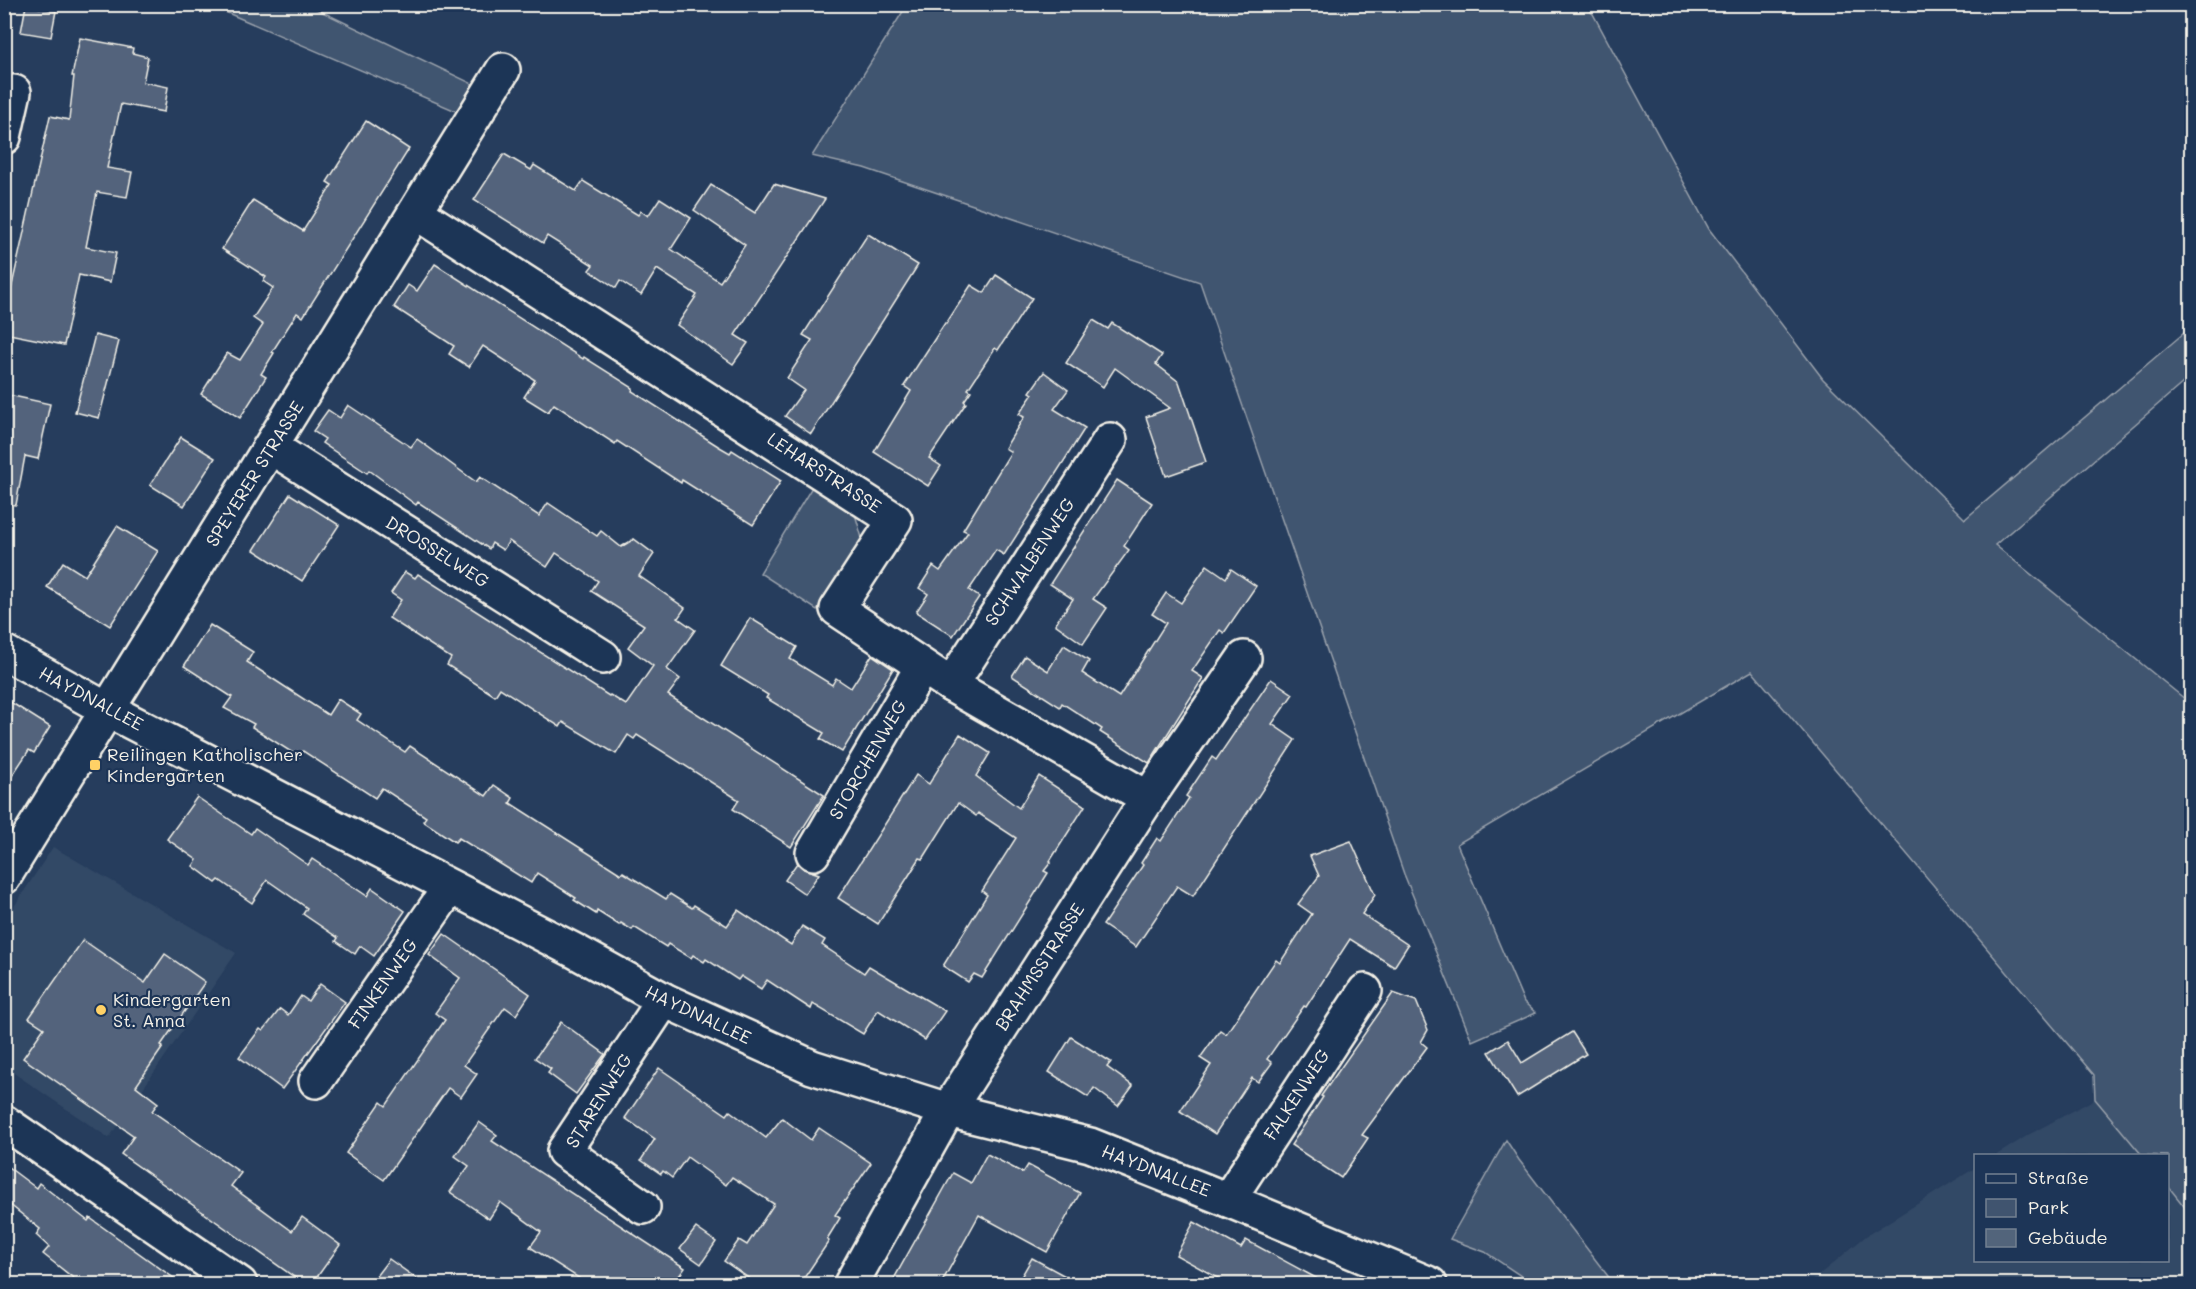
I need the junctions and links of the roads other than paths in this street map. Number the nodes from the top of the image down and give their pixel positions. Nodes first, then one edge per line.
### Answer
1 (503, 70) dead end
2 (14, 92) dead end
3 (4, 137) edge
4 (417, 213) junction
5 (1110, 440) dead end
6 (271, 447) junction
7 (4, 652) edge
8 (603, 657) dead end
9 (1244, 658) dead end
10 (922, 667) junction
11 (951, 685) junction
12 (108, 710) junction
13 (1148, 798) junction
14 (813, 853) dead end
15 (4, 877) edge
16 (450, 888) junction
17 (1365, 991) dead end
18 (664, 1000) junction
19 (316, 1081) dead end
20 (948, 1110) junction
21 (4, 1122) edge
22 (1228, 1200) junction
23 (643, 1207) dead end
24 (240, 1284) edge
25 (851, 1284) edge
26 (1430, 1284) edge

1 - 4 street, SPEYERER STRASSE
2 - 3 street
4 - 6 street, SPEYERER STRASSE
4 - 10 street, LEHARSTRASSE
5 - 11 street, SCHWALBENWEG
6 - 8 street, DROSSELWEG
6 - 12 street, SPEYERER STRASSE
7 - 12 street, HAYDNALLEE
9 - 13 street, BRAHMSSTRASSE
10 - 11 street, LEHARSTRASSE
10 - 14 street, STORCHENWEG
11 - 13 street, LEHARSTRASSE
12 - 15 street, SPEYERER STRASSE
12 - 16 street, HAYDNALLEE
13 - 20 street, BRAHMSSTRASSE
16 - 18 street, HAYDNALLEE
16 - 19 street, FINKENWEG
17 - 22 street, FALKENWEG
18 - 20 street, HAYDNALLEE
18 - 23 street, STARENWEG
20 - 22 street, HAYDNALLEE
20 - 25 street, BRAHMSSTRASSE
21 - 24 street
22 - 26 street, HAYDNALLEE

